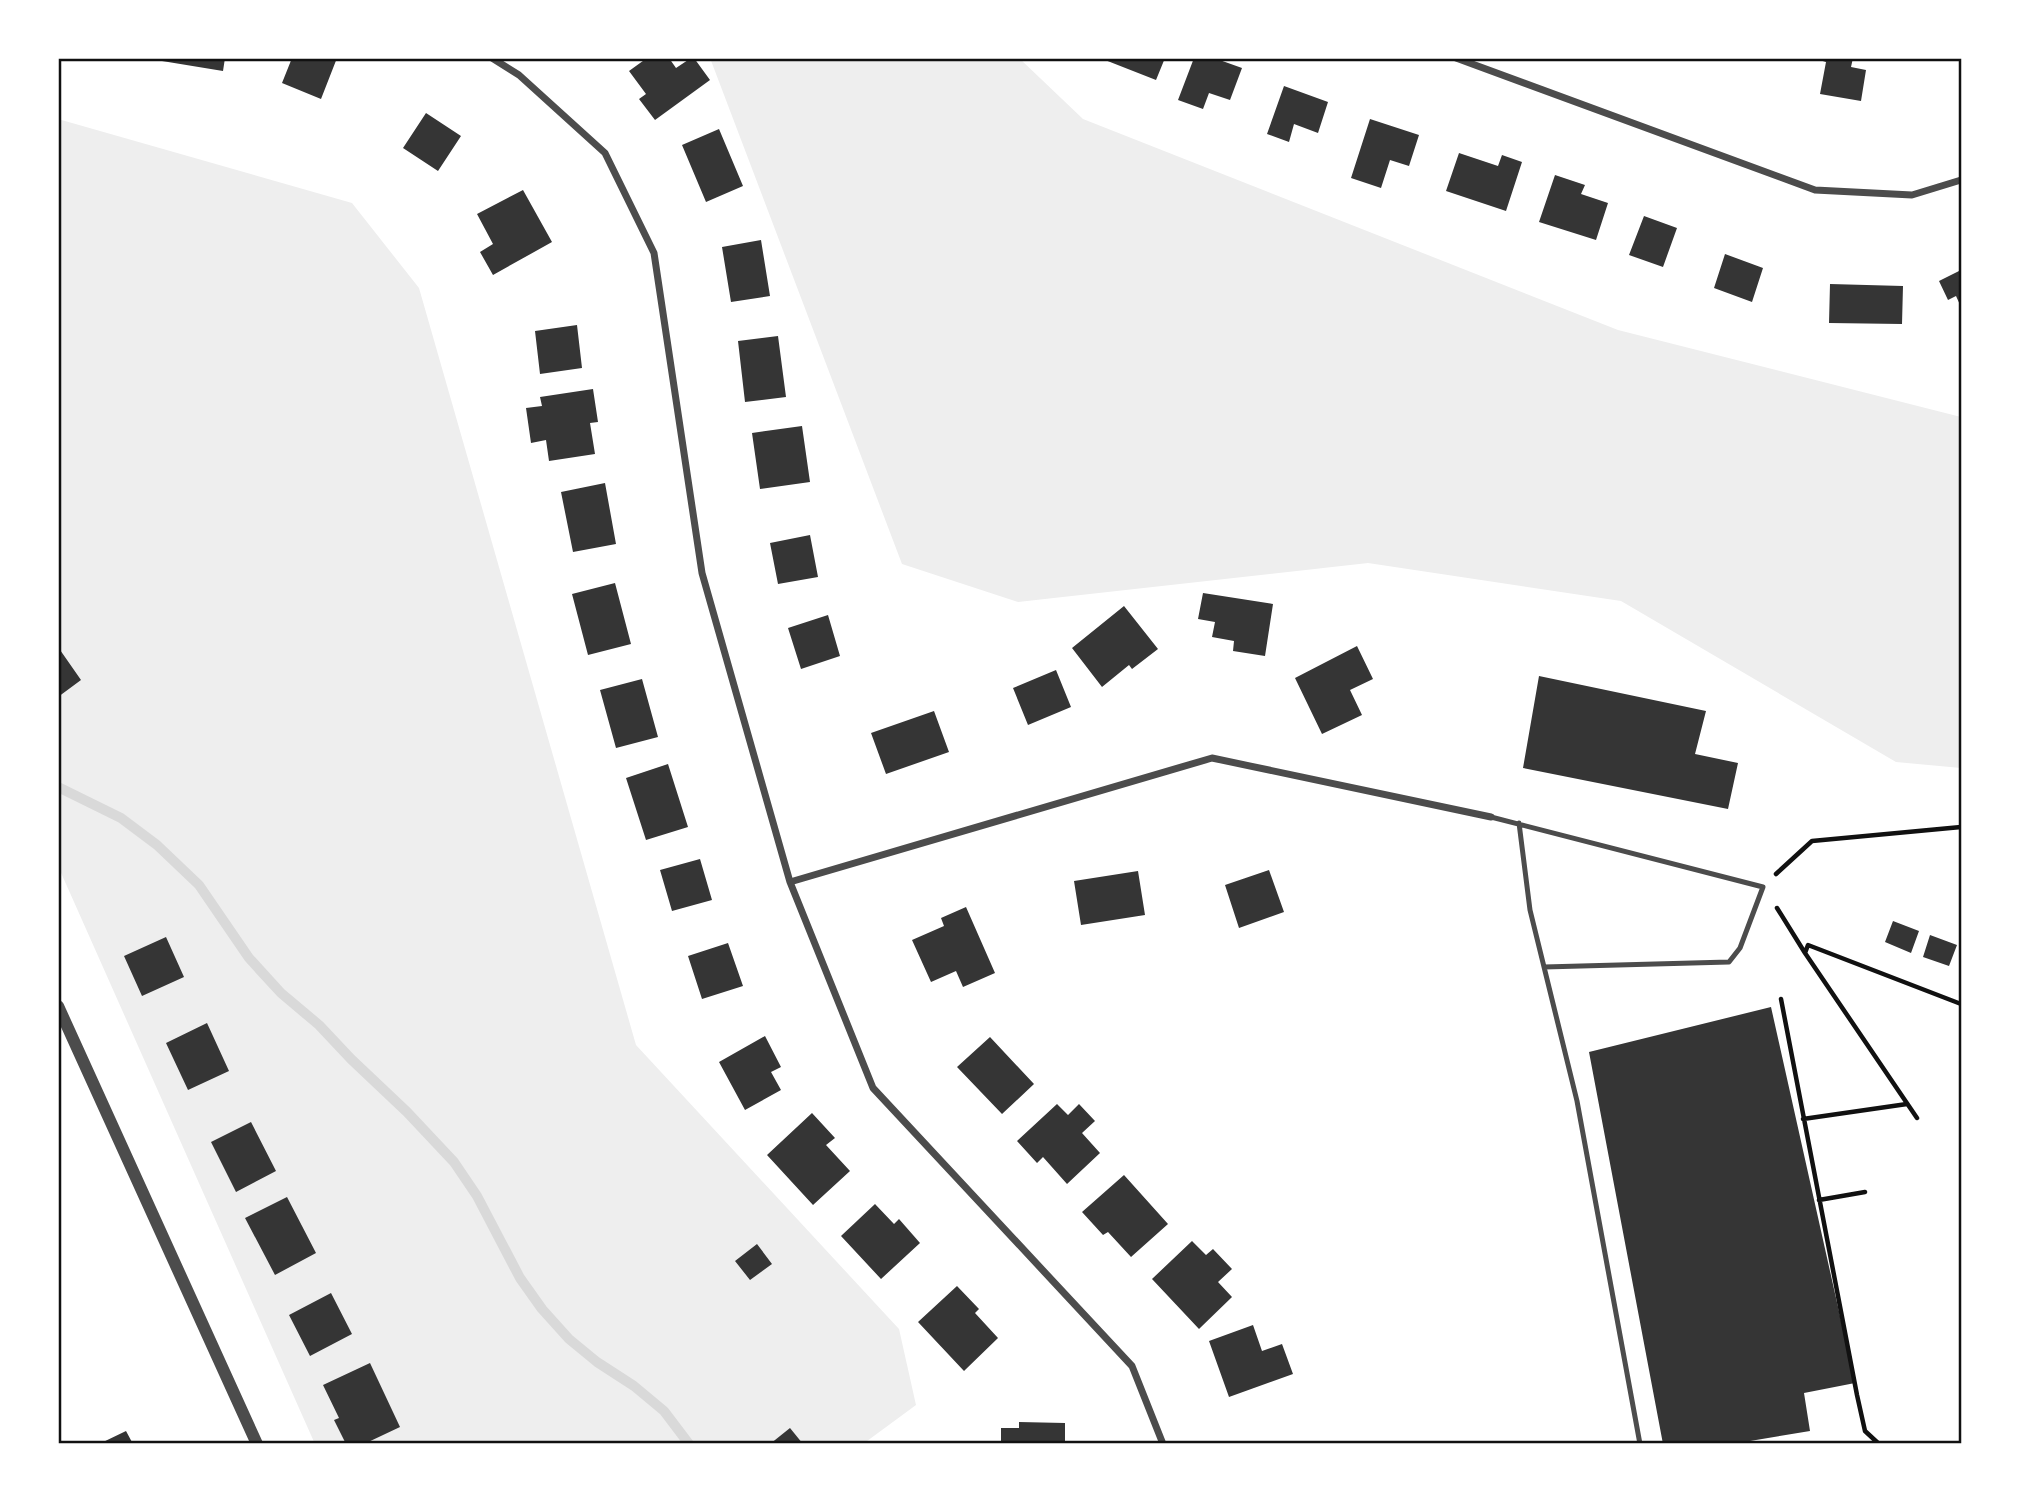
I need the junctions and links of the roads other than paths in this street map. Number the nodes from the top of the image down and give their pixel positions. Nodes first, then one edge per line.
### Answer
1 (492, 58) edge
2 (1455, 58) edge
3 (1961, 180) edge
4 (1490, 817) joint
5 (1519, 823) junction
6 (790, 882) junction
7 (1544, 968) junction
8 (58, 1006) edge
9 (257, 1444) edge
10 (1163, 1444) edge
11 (1640, 1444) edge

1 - 6 street
2 - 3 street
4 - 5 lane
4 - 6 street
5 - 7 lane
5 - 7 lane
6 - 10 street
7 - 11 lane
8 - 9 street

